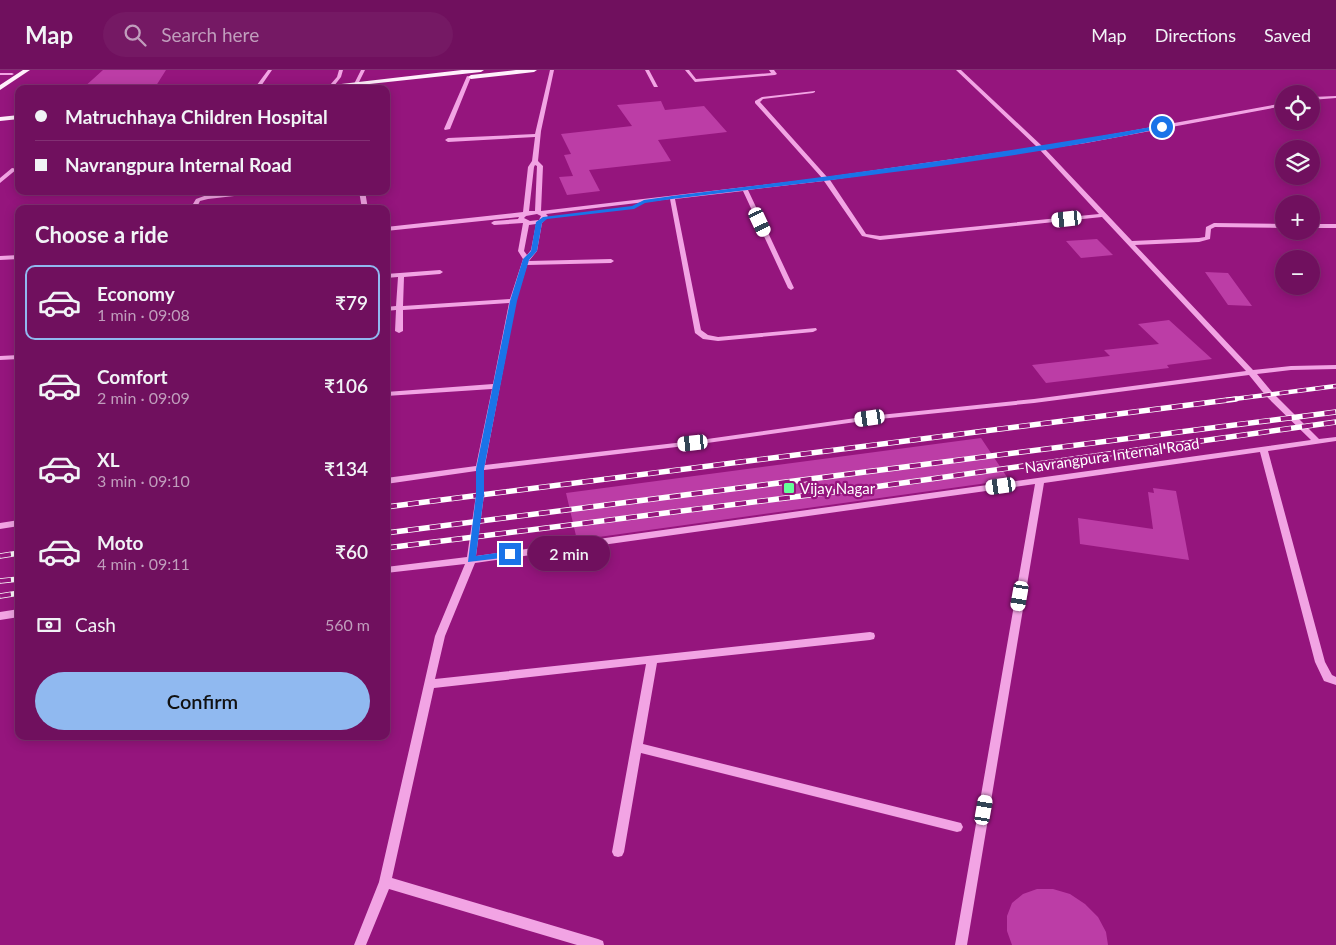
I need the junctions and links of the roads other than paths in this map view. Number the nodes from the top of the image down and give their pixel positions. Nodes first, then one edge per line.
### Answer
1 (27, 70) edge
2 (270, 70) edge
3 (341, 70) edge
4 (363, 70) edge
5 (482, 70) edge
6 (534, 70) edge
7 (552, 70) edge
8 (647, 70) edge
9 (687, 70) edge
10 (771, 70) edge
11 (958, 70) edge
12 (14, 72) edge
13 (0, 74) edge
14 (469, 77) junction
15 (0, 81) edge
16 (259, 85) edge
17 (332, 85) edge
18 (358, 85) edge
19 (366, 85) edge
20 (370, 85) edge
21 (656, 86) dead end
22 (0, 88) edge
23 (814, 92) dead end
24 (1336, 92) edge
25 (1326, 97) junction
26 (1336, 97) edge
27 (1320, 98) edge
28 (1275, 106) edge
29 (15, 117) edge
30 (0, 119) edge
31 (15, 122) edge
32 (0, 124) edge
33 (447, 129) dead end
34 (538, 135) junction
35 (448, 140) dead end
36 (1041, 148) junction
37 (535, 161) junction
38 (14, 168) dead end
39 (826, 179) junction
40 (0, 181) edge
41 (744, 189) junction
42 (225, 195) edge
43 (672, 198) junction
44 (644, 202) joint
45 (195, 205) edge
46 (1104, 215) junction
47 (541, 216) junction
48 (524, 218) junction
49 (1275, 226) edge
50 (1320, 226) edge
51 (1336, 226) edge
52 (390, 229) edge
53 (1130, 243) junction
54 (15, 257) edge
55 (0, 258) edge
56 (526, 261) junction
57 (611, 261) dead end
58 (440, 272) dead end
59 (390, 276) edge
60 (401, 276) junction
61 (791, 288) dead end
62 (514, 301) junction
63 (400, 308) junction
64 (390, 309) edge
65 (813, 330) dead end
66 (399, 331) dead end
67 (15, 357) edge
68 (0, 358) edge
69 (1336, 367) edge
70 (1252, 372) junction
71 (496, 386) junction
72 (390, 394) edge
73 (1336, 439) edge
74 (1318, 442) junction
75 (1263, 448) junction
76 (480, 469) junction
77 (390, 480) edge
78 (1040, 480) junction
79 (15, 524) edge
80 (0, 526) edge
81 (471, 560) junction
82 (390, 570) edge
83 (15, 614) edge
84 (0, 616) edge
85 (870, 636) dead end
86 (652, 660) junction
87 (1336, 681) edge
88 (430, 684) junction
89 (637, 747) junction
90 (957, 827) dead end
91 (618, 852) dead end
92 (385, 882) junction
93 (360, 945) edge
94 (598, 945) edge
95 (961, 945) edge

1 - 22 main road
2 - 16 street
3 - 17 street
4 - 18 street
5 - 19 main road
6 - 14 main road
7 - 34 street
8 - 21 street
9 - 10 street
11 - 36 street
12 - 13 street
12 - 15 main road
14 - 20 main road
14 - 33 street
23 - 39 street
24 - 25 street
25 - 26 street
25 - 27 street
28 - 36 street
29 - 30 main road
31 - 32 main road
34 - 35 street
34 - 37 street
36 - 39 street
36 - 46 street
37 - 47 street
37 - 48 street
38 - 40 street
39 - 41 street
39 - 46 street
41 - 43 street
41 - 61 street
42 - 45 street
43 - 44 street
43 - 65 street
44 - 47 street
46 - 53 street
47 - 48 street
47 - 48 street
47 - 56 street
48 - 52 street
48 - 56 street
49 - 53 street
50 - 51 street
53 - 70 street
54 - 55 street
56 - 57 street
56 - 62 street
58 - 60 street
59 - 60 street
60 - 63 street
62 - 63 street
62 - 71 street
63 - 64 street
63 - 66 street
67 - 68 street
69 - 70 street
70 - 74 street
70 - 76 street
71 - 72 street
71 - 76 street
73 - 74 street, Navrangpura Internal Road
74 - 75 street, Navrangpura Internal Road
75 - 78 street, Navrangpura Internal Road
75 - 87 street
76 - 77 street
76 - 81 street
78 - 81 street, Navrangpura Internal Road
78 - 95 street
79 - 80 street
81 - 82 street, Navrangpura Internal Road
81 - 88 street
83 - 84 street
85 - 86 street
86 - 88 street
86 - 89 street
88 - 92 street
89 - 90 street
89 - 91 street
92 - 93 street
92 - 94 street

